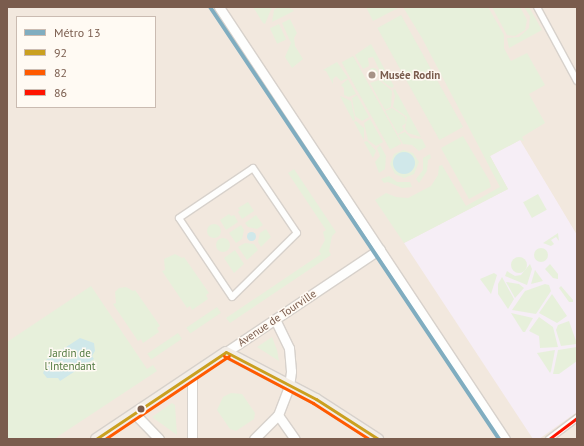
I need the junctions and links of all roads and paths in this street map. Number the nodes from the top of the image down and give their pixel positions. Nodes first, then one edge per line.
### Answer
1 (219, 7) edge
2 (537, 7) edge
3 (577, 81) edge
4 (179, 218) joint
5 (380, 250) junction
6 (275, 319) junction
7 (226, 352) junction
8 (192, 375) junction
9 (290, 386) junction
10 (134, 413) junction
11 (278, 415) junction
12 (577, 418) edge
13 (96, 439) edge
14 (159, 439) edge
15 (192, 439) edge
16 (254, 439) edge
17 (295, 439) edge
18 (378, 439) edge
19 (505, 439) edge
20 (549, 439) edge

1 - 5 main road
2 - 3 street
4 - 4 street
5 - 6 main road, Avenue de Tourville
5 - 19 main road
6 - 7 main road, Avenue de Tourville
6 - 9 main road
7 - 8 main road, Avenue de Tourville
7 - 9 main road
8 - 10 main road, Avenue de Tourville
8 - 15 main road
9 - 11 main road
9 - 18 main road
10 - 13 main road, Avenue de Tourville
10 - 14 main road
11 - 16 main road
11 - 17 main road
12 - 20 street

